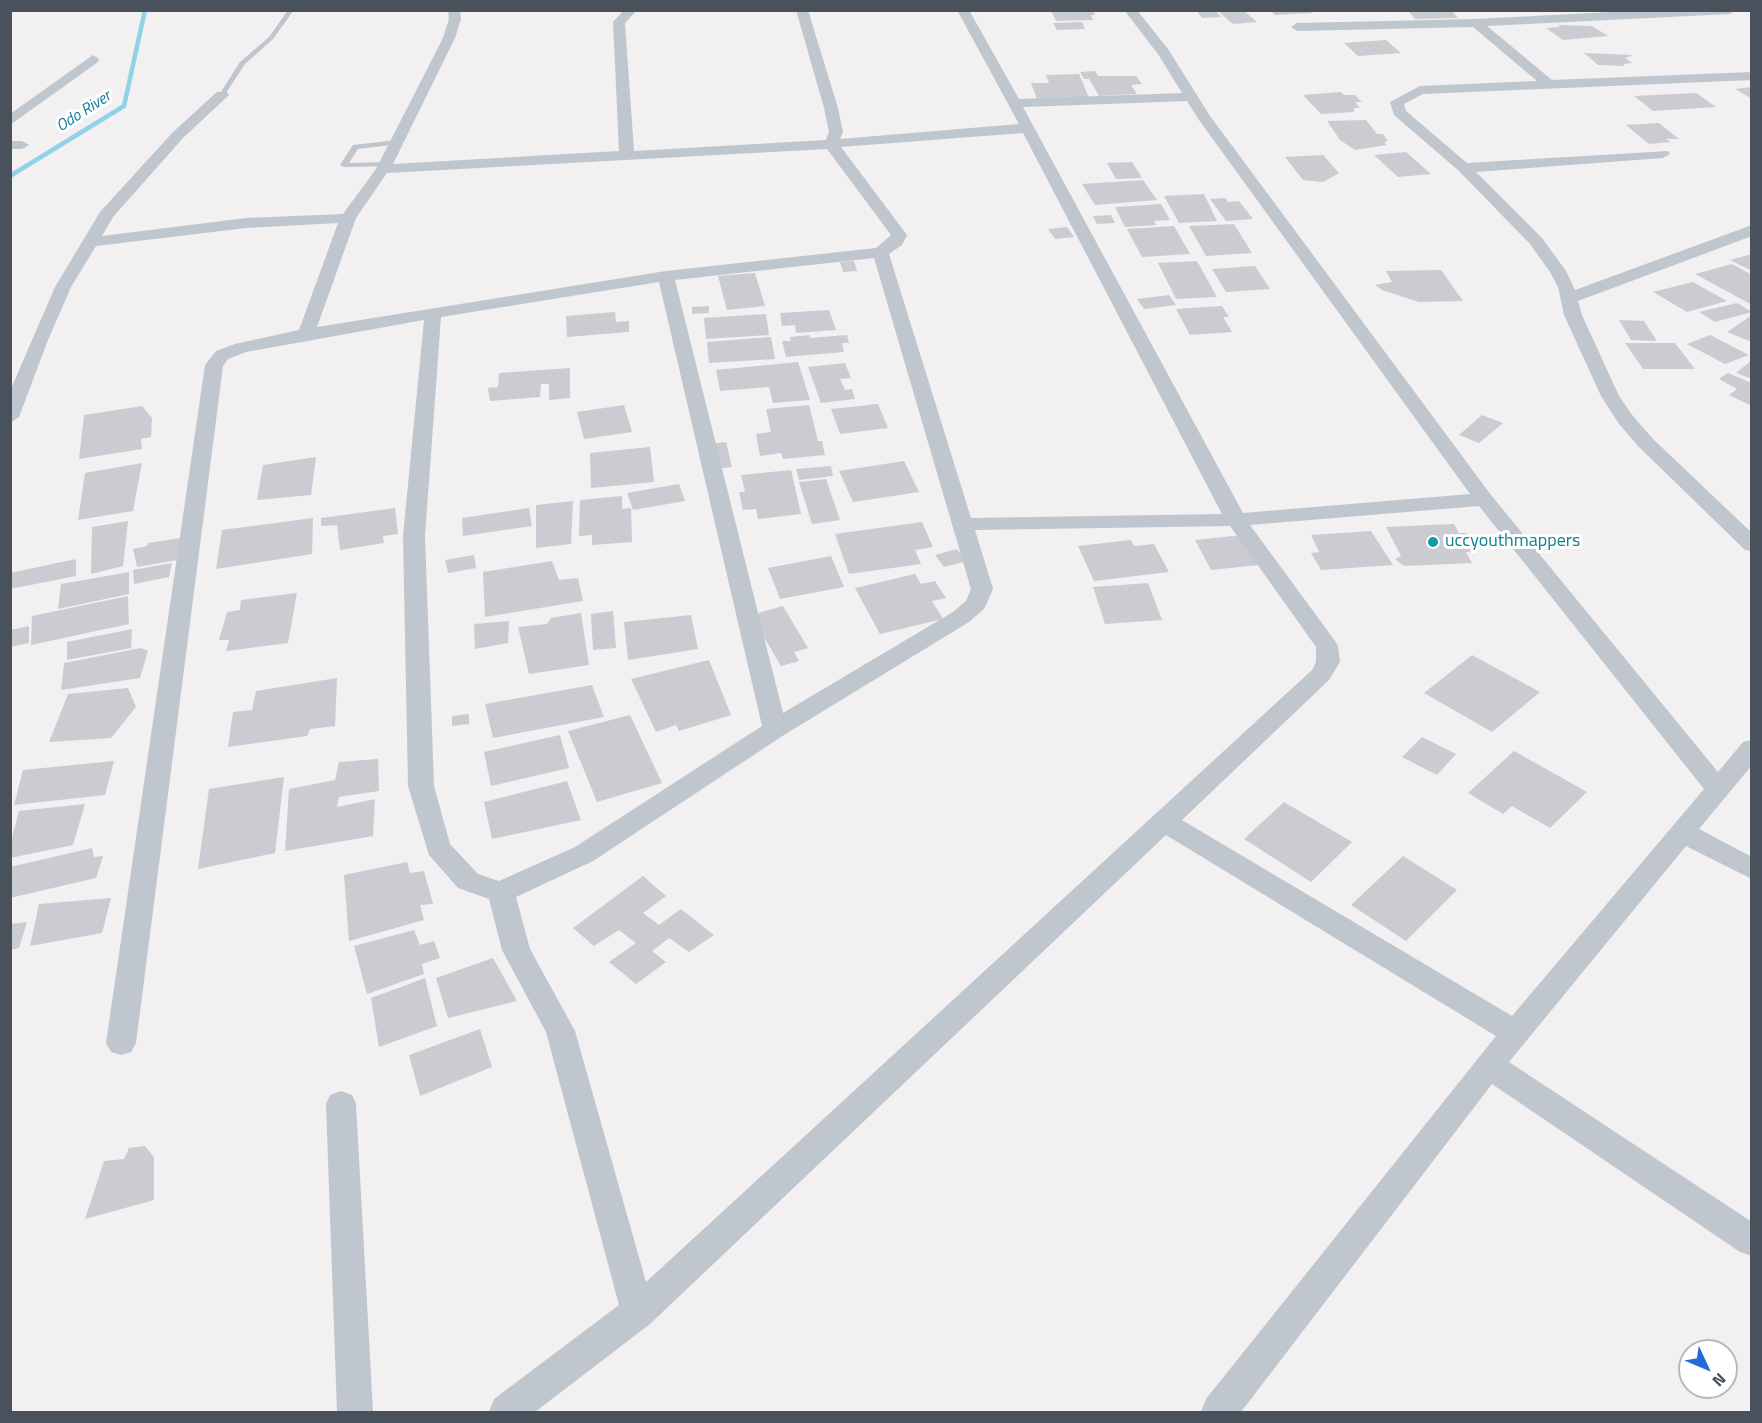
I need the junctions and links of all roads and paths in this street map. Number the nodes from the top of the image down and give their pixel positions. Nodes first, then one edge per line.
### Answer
1 (291, 10) edge
2 (454, 10) edge
3 (631, 10) edge
4 (802, 10) edge
5 (963, 10) edge
6 (1130, 10) edge
7 (1730, 10) edge
8 (1641, 12) edge
9 (1477, 17) edge
10 (1297, 27) dead end
11 (93, 59) dead end
12 (1752, 76) edge
13 (1548, 84) junction
14 (222, 95) joint
15 (1191, 97) junction
16 (1014, 103) junction
17 (10, 121) edge
18 (1028, 128) junction
19 (396, 142) junction
20 (831, 144) junction
21 (1663, 154) dead end
22 (627, 157) junction
23 (384, 166) junction
24 (1464, 168) junction
25 (348, 218) junction
26 (1752, 230) edge
27 (92, 242) junction
28 (880, 252) junction
29 (666, 276) junction
30 (1567, 299) junction
31 (433, 313) junction
32 (306, 334) junction
33 (10, 417) edge
34 (1484, 499) junction
35 (1236, 520) junction
36 (964, 524) junction
37 (1752, 545) edge
38 (775, 729) junction
39 (1752, 748) edge
40 (1717, 788) junction
41 (1164, 821) junction
42 (1682, 832) junction
43 (1752, 869) edge
44 (501, 892) junction
45 (1516, 1033) junction
46 (122, 1043) dead end
47 (1489, 1065) junction
48 (341, 1104) dead end
49 (1752, 1241) edge
50 (638, 1312) junction
51 (355, 1413) edge
52 (507, 1413) edge
53 (1219, 1413) edge

1 - 14 lane
2 - 19 street
3 - 22 street
4 - 20 street
5 - 16 street
6 - 15 street
7 - 8 street
8 - 9 street
9 - 10 street
9 - 13 street
11 - 17 street
12 - 13 street
13 - 24 street
14 - 27 street
15 - 16 street
15 - 34 street
16 - 18 street
18 - 20 street
18 - 35 street
19 - 23 street
19 - 23 lane
20 - 22 street
20 - 28 street
21 - 24 street
22 - 23 street
23 - 25 street
24 - 30 street
25 - 27 street
25 - 32 street
26 - 30 street
27 - 33 street
28 - 29 street
28 - 36 street
29 - 31 street
29 - 38 street
30 - 37 street
31 - 32 street
31 - 44 street
32 - 46 street
34 - 35 street
34 - 40 street
35 - 36 street
35 - 41 street
36 - 38 street
38 - 44 street
39 - 40 street
40 - 42 street
41 - 45 street
41 - 50 street
42 - 43 street
42 - 45 street
44 - 50 street
45 - 47 street
47 - 49 street
47 - 53 street
48 - 51 street
50 - 52 street

